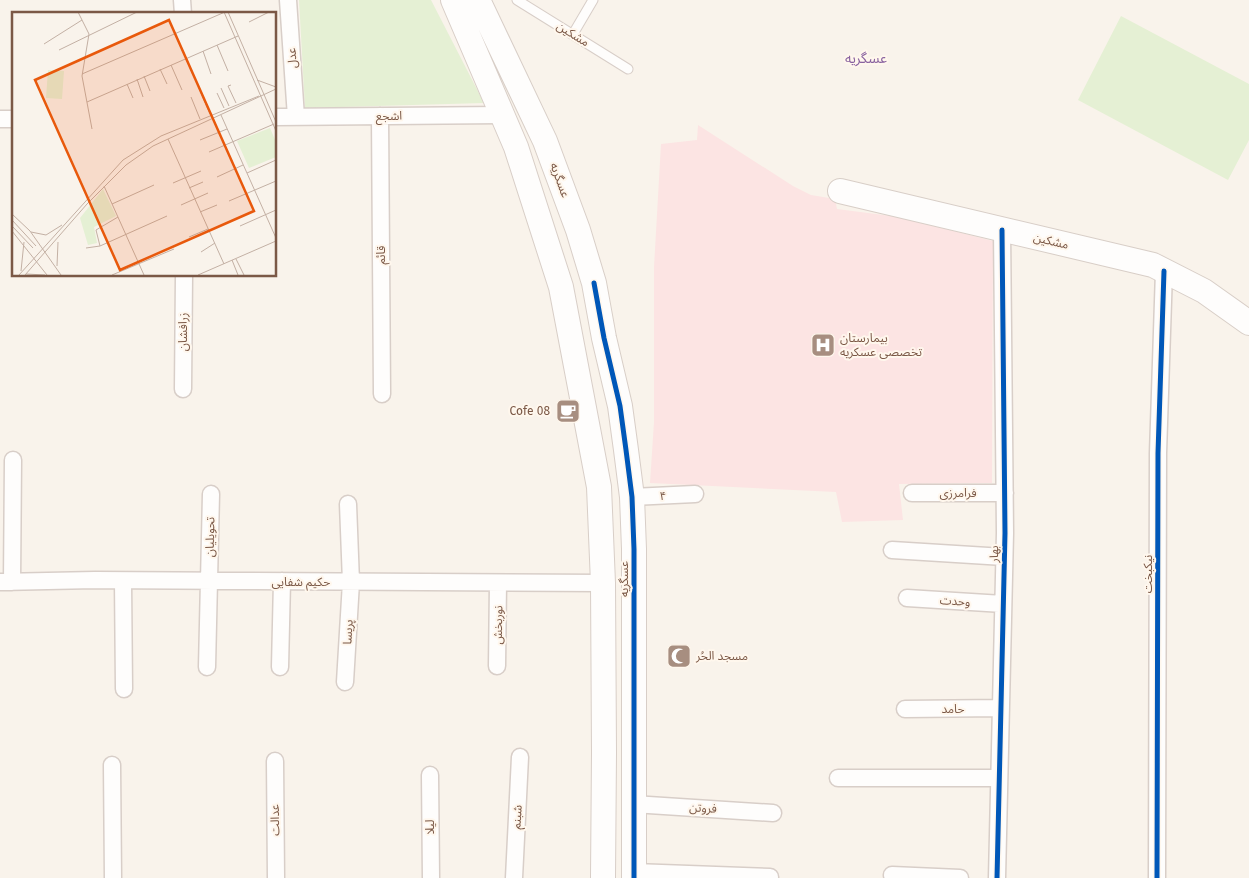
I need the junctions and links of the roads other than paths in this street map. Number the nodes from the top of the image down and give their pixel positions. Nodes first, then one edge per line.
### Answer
1 (288, 0) edge
2 (453, 0) edge
3 (478, 0) edge
4 (517, 0) edge
5 (593, 0) edge
6 (573, 34) junction
7 (628, 69) dead end
8 (502, 115) junction
9 (380, 116) junction
10 (276, 117) edge
11 (296, 117) junction
12 (840, 191) dead end
13 (1002, 230) junction
14 (1164, 270) junction
15 (184, 276) edge
16 (1249, 323) edge
17 (183, 389) dead end
18 (382, 394) dead end
19 (13, 460) dead end
20 (912, 493) dead end
21 (1004, 493) junction
22 (211, 494) dead end
23 (695, 494) dead end
24 (632, 497) junction
25 (348, 504) dead end
26 (892, 550) dead end
27 (1004, 557) junction
28 (123, 581) junction
29 (209, 581) junction
30 (282, 581) junction
31 (6, 582) edge
32 (351, 582) junction
33 (498, 583) junction
34 (603, 583) junction
35 (907, 598) dead end
36 (1003, 604) junction
37 (280, 666) dead end
38 (497, 666) dead end
39 (207, 667) dead end
40 (346, 682) dead end
41 (124, 690) dead end
42 (1001, 708) junction
43 (905, 709) dead end
44 (520, 757) dead end
45 (275, 761) dead end
46 (112, 765) dead end
47 (430, 776) dead end
48 (838, 778) dead end
49 (999, 778) junction
50 (633, 804) junction
51 (773, 813) dead end
52 (634, 875) edge
53 (892, 875) dead end
54 (770, 877) edge
55 (113, 878) edge
56 (276, 878) edge
57 (431, 878) edge
58 (514, 878) edge
59 (603, 878) edge
60 (960, 878) edge
61 (997, 878) edge
62 (1157, 878) edge

1 - 11 street, عدل
2 - 8 main road, عسگریه
3 - 24 main road, عسگریه
4 - 6 lane, مشکین
5 - 6 lane
6 - 7 lane, مشکین
8 - 9 street, اشجع
8 - 34 main road, عسگریه
9 - 11 street, اشجع
9 - 18 street, قائم
10 - 11 street, اشجع
12 - 13 main road, مشکین
13 - 14 main road, مشکین
13 - 21 street, بهار
14 - 16 main road, مشکین
14 - 62 street, نیکبخت
15 - 17 street, زرافشان
19 - 31 street
20 - 21 street, فرامرزی
21 - 27 street, بهار
22 - 29 street, تحویلیان
23 - 24 street, ۴
24 - 50 main road, عسگریه
25 - 32 street, پریسا
26 - 27 street
27 - 36 street, بهار
28 - 29 street, حکیم شفایی
28 - 31 street, حکیم شفایی
28 - 41 street
29 - 30 street, حکیم شفایی
29 - 39 street
30 - 32 street, حکیم شفایی
30 - 37 street
32 - 33 street, حکیم شفایی
32 - 40 street, پریسا
33 - 34 street, حکیم شفایی
33 - 38 street, نوربخش
34 - 59 main road, عسگریه
35 - 36 street, وحدت
36 - 42 street, بهار
42 - 43 street, حامد
42 - 49 street, بهار
44 - 58 street, شبنم
45 - 56 street, عدالت
46 - 55 street
47 - 57 street, لیلا
48 - 49 street
49 - 61 street, بهار
50 - 51 street, فروتن
50 - 52 main road, عسگریه
52 - 54 street
53 - 60 street

